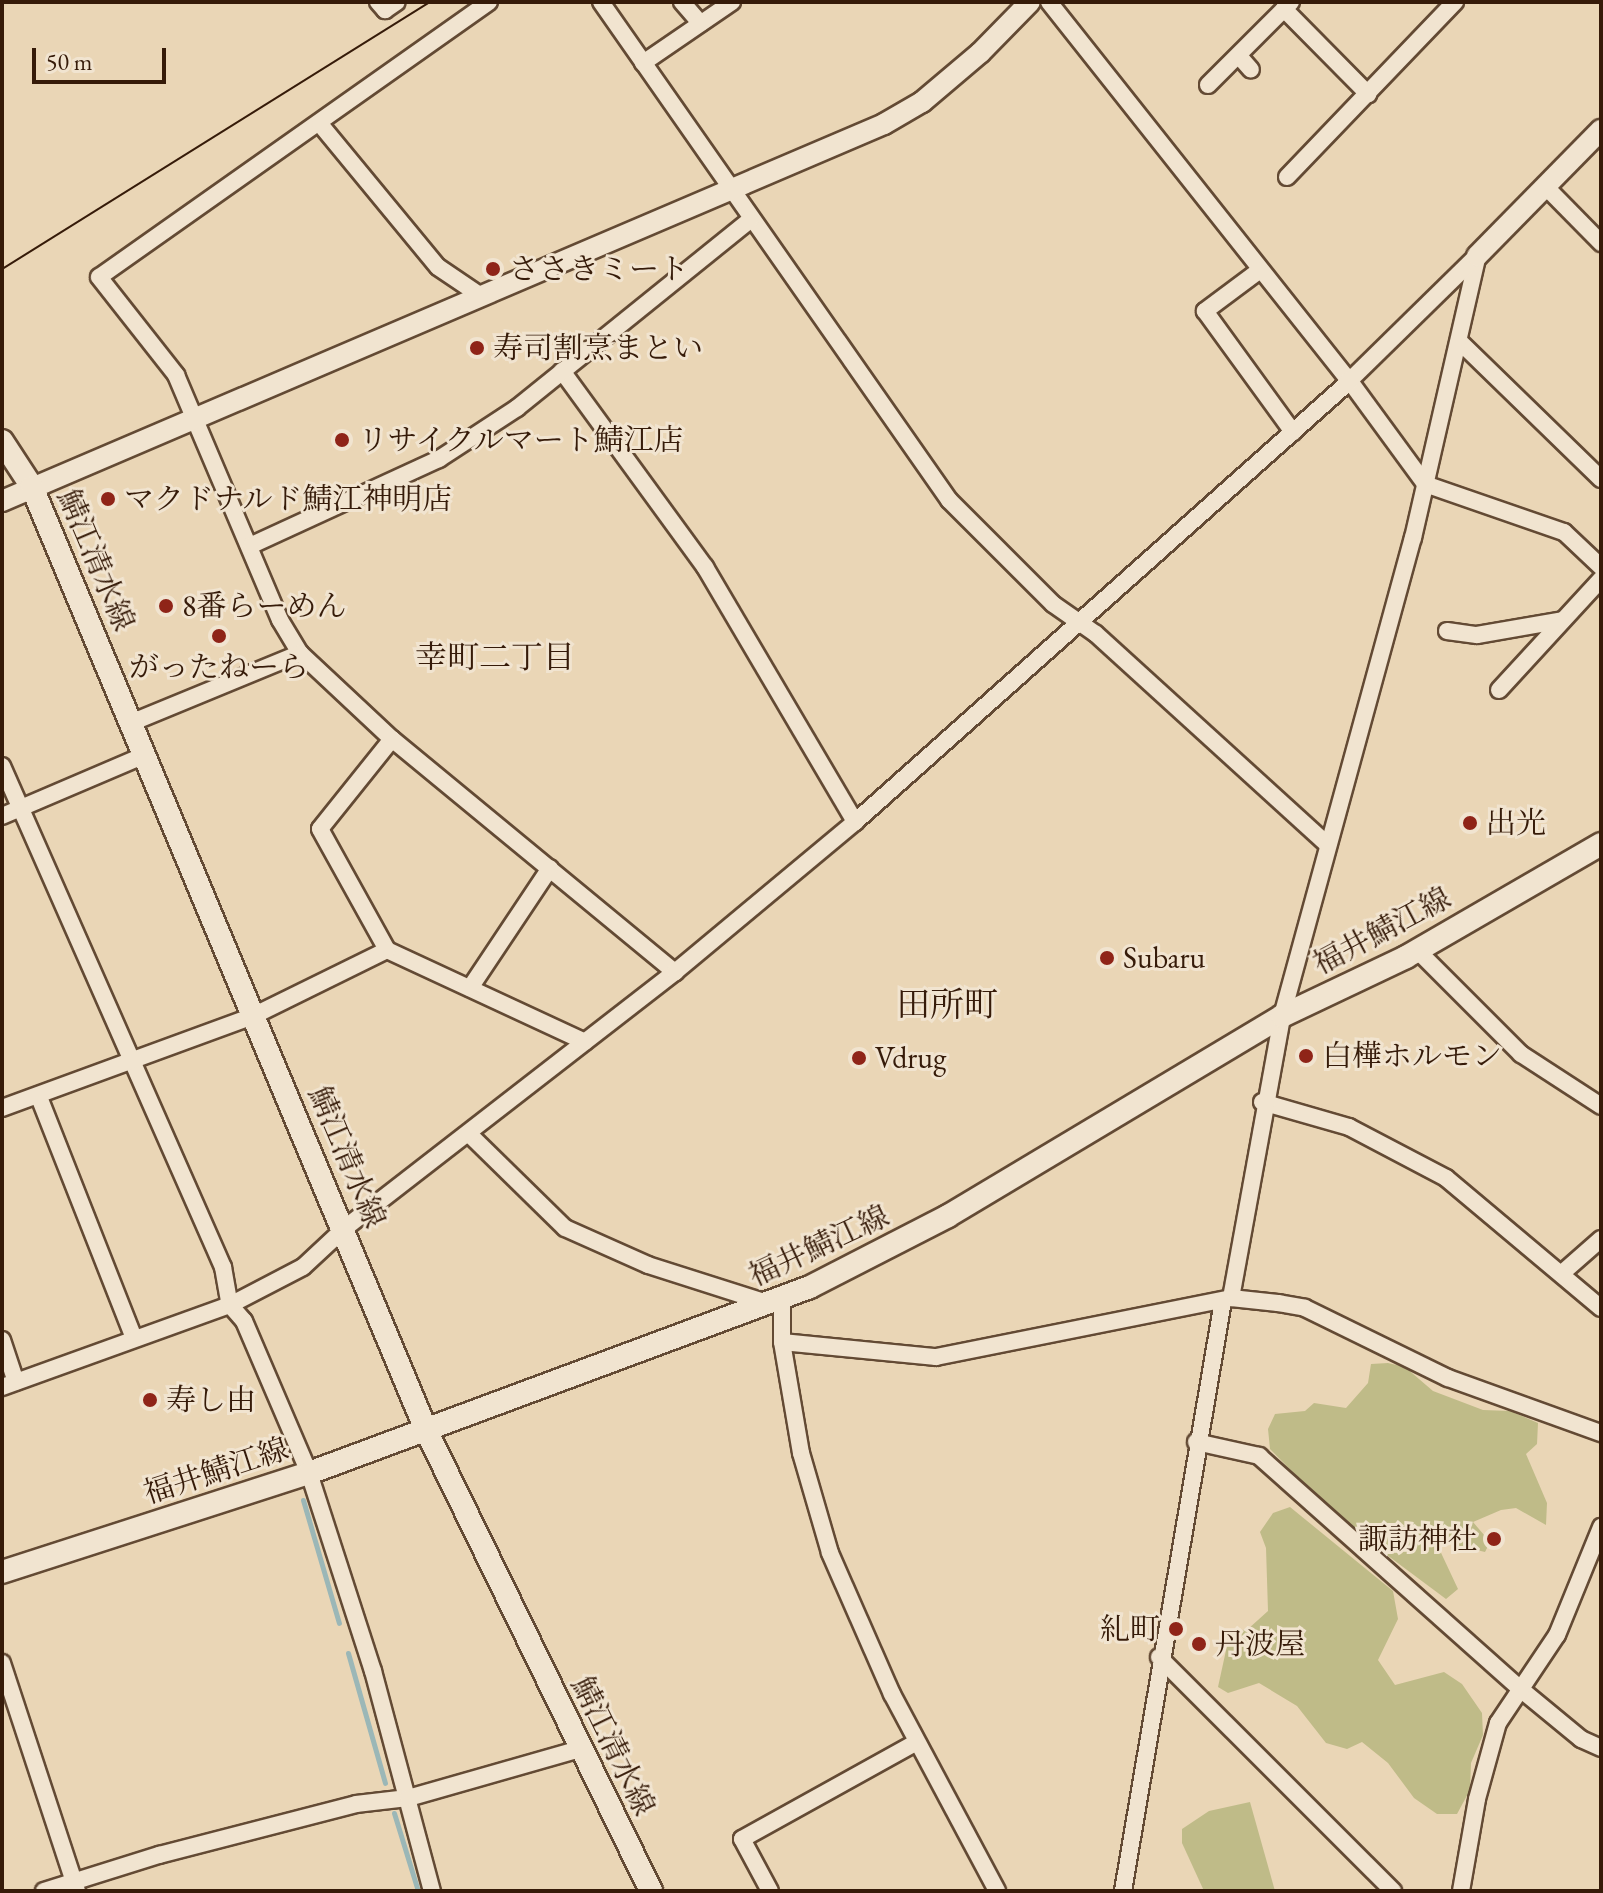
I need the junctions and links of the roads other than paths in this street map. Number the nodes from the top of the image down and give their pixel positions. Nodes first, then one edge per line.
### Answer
1 (378, 2) edge
2 (397, 2) edge
3 (489, 2) edge
4 (601, 2) edge
5 (682, 2) edge
6 (732, 2) edge
7 (1030, 2) edge
8 (1049, 2) edge
9 (1455, 2) edge
10 (1287, 5) edge
11 (700, 23) junction
12 (1239, 56) junction
13 (643, 63) junction
14 (1251, 70) dead end
15 (1208, 85) dead end
16 (1368, 94) junction
17 (320, 124) junction
18 (1601, 130) edge
19 (1287, 177) dead end
20 (1545, 186) junction
21 (728, 190) junction
22 (750, 220) junction
23 (1601, 243) edge
24 (1477, 256) junction
25 (1260, 270) junction
26 (481, 296) junction
27 (1459, 341) junction
28 (562, 371) junction
29 (1349, 380) junction
30 (196, 420) junction
31 (1293, 432) junction
32 (2, 441) edge
33 (1601, 479) edge
34 (1425, 484) junction
35 (32, 487) junction
36 (2, 501) edge
37 (252, 545) junction
38 (1601, 567) edge
39 (1601, 579) edge
40 (1078, 620) junction
41 (1563, 620) junction
42 (1447, 631) dead end
43 (300, 653) junction
44 (1499, 690) dead end
45 (133, 722) junction
46 (392, 739) junction
47 (145, 755) junction
48 (2, 766) edge
49 (22, 809) junction
50 (2, 816) edge
51 (855, 822) junction
52 (1327, 844) junction
53 (1601, 844) edge
54 (550, 868) junction
55 (387, 950) junction
56 (1417, 950) junction
57 (675, 972) junction
58 (470, 988) junction
59 (253, 1016) junction
60 (1282, 1016) junction
61 (585, 1042) junction
62 (133, 1063) junction
63 (39, 1097) junction
64 (1262, 1102) junction
65 (1601, 1106) edge
66 (2, 1108) edge
67 (469, 1134) junction
68 (345, 1228) junction
69 (1601, 1239) edge
70 (1561, 1274) junction
71 (1227, 1299) junction
72 (776, 1302) junction
73 (230, 1305) junction
74 (1601, 1308) edge
75 (134, 1338) junction
76 (2, 1340) edge
77 (782, 1342) junction
78 (9, 1384) edge
79 (426, 1430) junction
80 (1601, 1433) edge
81 (1196, 1442) junction
82 (309, 1473) junction
83 (1601, 1527) edge
84 (2, 1572) edge
85 (1159, 1657) junction
86 (2, 1663) edge
87 (1518, 1687) junction
88 (917, 1742) junction
89 (1601, 1748) edge
90 (580, 1749) junction
91 (408, 1798) junction
92 (75, 1884) edge
93 (44, 1891) edge
94 (432, 1891) edge
95 (651, 1891) edge
96 (770, 1891) edge
97 (997, 1891) edge
98 (1123, 1891) edge
99 (1393, 1891) edge
100 (1461, 1891) edge

1 - 2 street
3 - 17 street
4 - 13 street
5 - 11 street
6 - 11 street
7 - 21 street
8 - 25 street
9 - 16 street
10 - 12 street
10 - 16 street
11 - 13 street
12 - 14 street
12 - 15 street
13 - 21 street
16 - 19 street
17 - 26 street
17 - 30 street
18 - 20 street
20 - 23 street
20 - 24 street
21 - 22 street
21 - 26 street
22 - 28 street
22 - 40 street
24 - 27 street
24 - 29 street
25 - 29 street
25 - 31 street
26 - 30 street
27 - 33 street
27 - 34 street
28 - 37 street
28 - 51 street
29 - 31 street
29 - 34 street
30 - 35 street
30 - 37 street
31 - 40 street
32 - 35 main road, 鯖江清水線
34 - 38 street
34 - 52 street
35 - 36 street
35 - 45 main road, 鯖江清水線
37 - 43 street
39 - 41 street
40 - 51 street
40 - 52 street
41 - 42 street
41 - 44 street
43 - 45 street
43 - 46 street
45 - 47 main road, 鯖江清水線
46 - 54 street
46 - 55 street
47 - 49 street
47 - 59 main road, 鯖江清水線
48 - 49 street
49 - 50 street
49 - 62 street
51 - 57 street
52 - 60 street
53 - 56 main road, 福井鯖江線
54 - 57 street
54 - 58 street
55 - 58 street
55 - 59 street
56 - 60 main road, 福井鯖江線
56 - 65 street
57 - 61 street
58 - 61 street
59 - 62 street
59 - 68 main road, 鯖江清水線
60 - 64 street
60 - 72 main road, 福井鯖江線
61 - 67 street
62 - 63 street
62 - 73 street
63 - 66 street
63 - 75 street
64 - 70 street
64 - 71 street
67 - 68 street
67 - 72 street
68 - 73 street
68 - 79 main road, 鯖江清水線
69 - 70 street
70 - 74 street
71 - 77 street
71 - 80 street
71 - 81 street
72 - 77 street
72 - 79 main road, 福井鯖江線
73 - 75 street
73 - 82 street
75 - 78 street
76 - 78 street
77 - 88 street
79 - 82 main road, 福井鯖江線
79 - 90 main road, 鯖江清水線
81 - 85 street
81 - 87 street
82 - 84 main road, 福井鯖江線
82 - 91 street
83 - 87 street
85 - 98 street
85 - 99 street
86 - 92 street
87 - 89 street
87 - 100 street
88 - 96 street
88 - 97 street
90 - 91 street
90 - 95 main road, 鯖江清水線
91 - 92 street
91 - 94 street
92 - 93 street

